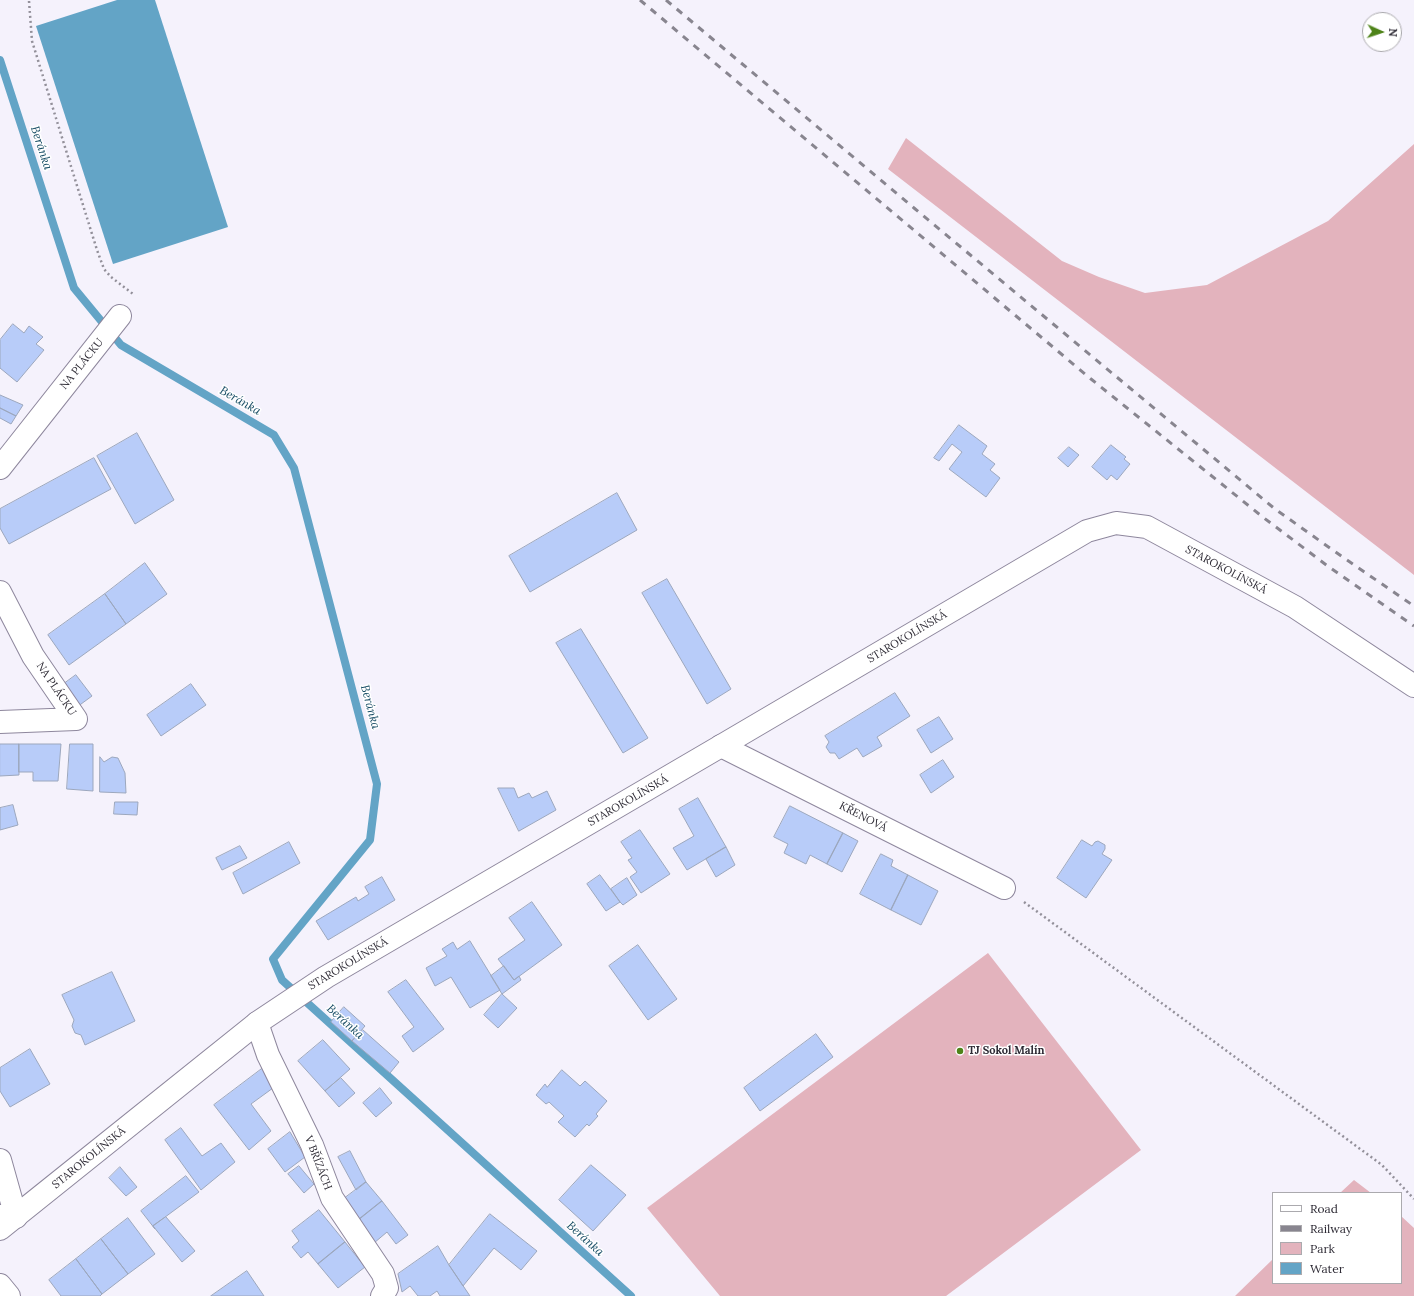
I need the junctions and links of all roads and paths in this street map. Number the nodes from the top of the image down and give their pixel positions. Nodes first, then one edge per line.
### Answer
1 (28, 2) dead end
2 (134, 295) dead end
3 (120, 316) dead end
4 (0, 468) edge
5 (0, 592) edge
6 (1414, 686) edge
7 (0, 722) edge
8 (721, 746) junction
9 (1004, 888) joint
10 (257, 1023) junction
11 (0, 1160) edge
12 (1414, 1199) edge
13 (5, 1221) edge
14 (0, 1285) edge
15 (9, 1296) edge
16 (382, 1296) edge

1 - 2 path
3 - 4 street, NA PLÁCKU
5 - 7 street, NA PLÁCKU
6 - 8 street, STAROKOLÍNSKÁ
8 - 9 street, KŘENOVÁ
8 - 10 street, STAROKOLÍNSKÁ
9 - 12 path
10 - 13 street, STAROKOLÍNSKÁ
10 - 16 street, V BŘÍZÁCH
11 - 13 street
14 - 15 street

